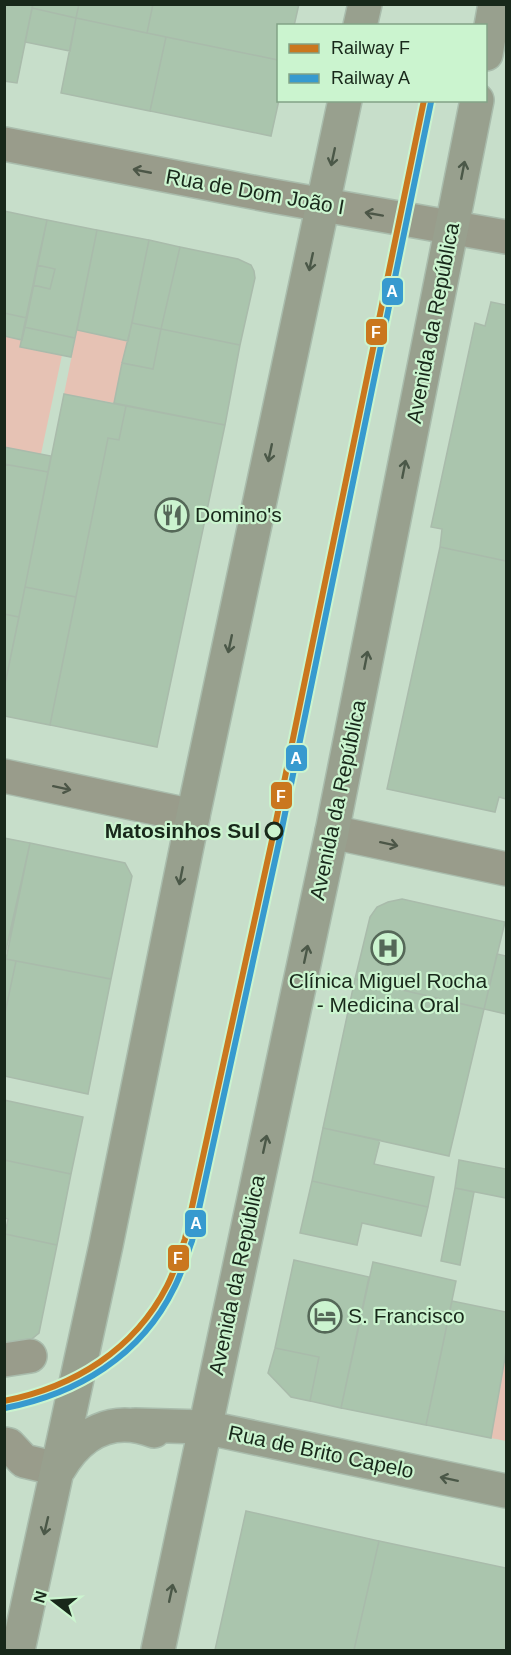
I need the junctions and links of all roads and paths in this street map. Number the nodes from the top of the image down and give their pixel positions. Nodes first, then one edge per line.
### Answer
1 (365, 4) edge
2 (495, 4) edge
3 (360, 24) edge
4 (487, 48) edge
5 (345, 102) edge
6 (477, 102) edge
7 (4, 144) edge
8 (323, 205) junction
9 (452, 227) junction
10 (507, 237) edge
11 (4, 776) edge
12 (193, 816) junction
13 (332, 832) junction
14 (507, 869) edge
15 (135, 1425) junction
16 (204, 1427) junction
17 (4, 1444) edge
18 (58, 1469) junction
19 (507, 1491) edge
20 (192, 1497) junction
21 (18, 1650) edge
22 (158, 1650) edge

1 - 3 main road
2 - 4 main road
5 -> 8 main road, Avenida da República
9 -> 6 main road, Avenida da República
8 -> 7 street, Rua de Dom João I
9 -> 8 street, Rua de Dom João I
8 -> 12 main road, Avenida da República
9 - 10 street, Rua de Dom João I
13 -> 9 main road, Avenida da República
11 -> 12 street
12 -> 18 main road, Avenida da República
13 -> 14 street
16 -> 13 main road, Avenida da República
15 - 16 main road, Rua de Brito Capelo
15 - 18 main road, Avenida da República
15 - 20 main road, Avenida da República
19 -> 16 main road, Rua de Brito Capelo
16 - 20 main road, Avenida da República
17 - 18 street
18 -> 21 main road, Avenida da República
22 -> 20 main road, Avenida da República

